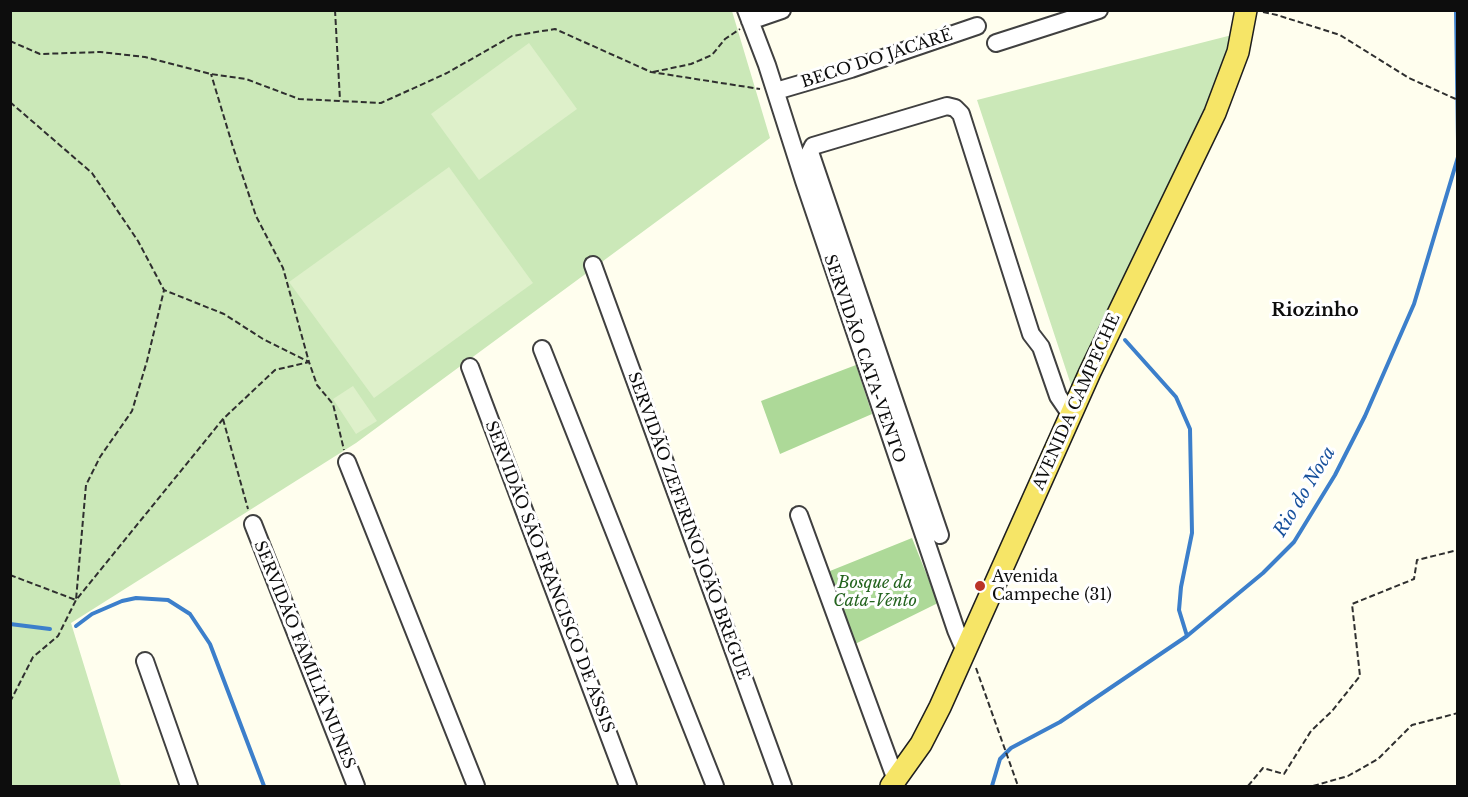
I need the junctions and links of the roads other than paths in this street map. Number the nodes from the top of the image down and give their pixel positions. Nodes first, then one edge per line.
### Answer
1 (782, 10) edge
2 (1099, 10) edge
3 (1253, 11) edge
4 (753, 15) edge
5 (977, 26) dead end
6 (996, 43) dead end
7 (776, 91) junction
8 (593, 265) dead end
9 (845, 279) junction
10 (542, 349) dead end
11 (470, 367) dead end
12 (1071, 415) junction
13 (348, 462) road end
14 (799, 515) dead end
15 (253, 524) road end
16 (940, 535) dead end
17 (965, 651) junction
18 (145, 661) dead end
19 (894, 783) edge
20 (189, 786) edge
21 (356, 786) edge
22 (476, 786) edge
23 (628, 786) edge
24 (715, 786) edge
25 (783, 786) edge

1 - 4 street
2 - 6 street
3 - 12 main road, AVENIDA CAMPECHE
4 - 7 street, SERVIDÃO CATA-VENTO
5 - 7 street, BECO DO JACARÉ
7 - 9 street, SERVIDÃO CATA-VENTO
8 - 25 street, SERVIDÃO ZEFERINO JOÃO BREGUE
9 - 12 street
9 - 16 street
9 - 17 street, SERVIDÃO CATA-VENTO
10 - 24 street
11 - 23 street, SERVIDÃO SÃO FRANCISCO DE ASSIS
12 - 17 main road, AVENIDA CAMPECHE
13 - 22 street
14 - 19 street
15 - 21 street, SERVIDÃO FAMÍLIA NUNES
17 - 19 main road, AVENIDA CAMPECHE
18 - 20 street

